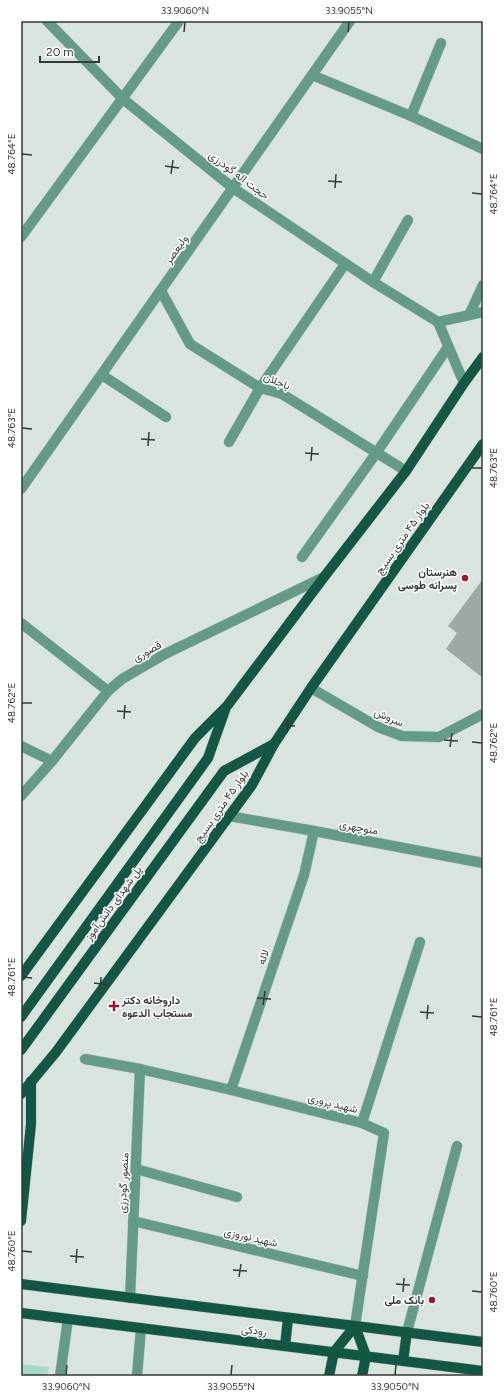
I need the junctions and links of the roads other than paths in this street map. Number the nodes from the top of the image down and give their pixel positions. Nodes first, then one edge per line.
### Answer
1 (47, 21) edge
2 (179, 21) edge
3 (350, 21) edge
4 (441, 43) dead end
5 (312, 75) junction
6 (123, 99) junction
7 (411, 116) junction
8 (483, 149) edge
9 (233, 188) junction
10 (408, 220) dead end
11 (21, 237) edge
12 (345, 264) junction
13 (373, 282) junction
14 (483, 285) edge
15 (161, 291) junction
16 (483, 312) edge
17 (469, 315) junction
18 (438, 322) junction
19 (448, 347) junction
20 (483, 357) edge
21 (102, 375) junction
22 (464, 383) junction
23 (260, 388) junction
24 (166, 417) dead end
25 (229, 442) dead end
26 (483, 444) edge
27 (377, 452) junction
28 (406, 471) junction
29 (21, 490) edge
30 (302, 557) dead end
31 (324, 577) junction
32 (21, 623) edge
33 (311, 688) junction
34 (108, 691) junction
35 (227, 706) junction
36 (483, 714) edge
37 (274, 744) junction
38 (21, 746) edge
39 (52, 761) junction
40 (21, 796) edge
41 (230, 816) junction
42 (314, 830) junction
43 (483, 863) edge
44 (420, 942) dead end
45 (21, 976) edge
46 (21, 1017) edge
47 (21, 1050) edge
48 (85, 1059) dead end
49 (140, 1069) junction
50 (31, 1081) junction
51 (231, 1090) junction
52 (21, 1094) edge
53 (362, 1122) junction
54 (457, 1146) dead end
55 (136, 1169) junction
56 (237, 1197) dead end
57 (21, 1221) edge
58 (134, 1221) junction
59 (363, 1276) junction
60 (21, 1284) edge
61 (130, 1298) junction
62 (21, 1313) edge
63 (68, 1318) junction
64 (288, 1318) junction
65 (355, 1326) junction
66 (141, 1328) junction
67 (407, 1332) junction
68 (483, 1342) edge
69 (285, 1346) junction
70 (334, 1352) junction
71 (366, 1356) junction
72 (403, 1361) junction
73 (483, 1371) edge
74 (60, 1376) edge
75 (137, 1376) edge
76 (329, 1376) edge
77 (362, 1376) edge

1 - 6 street, حجت اله گودرزی
2 - 6 street
3 - 5 street, ولیعصر
4 - 7 street
5 - 7 street
5 - 9 street, ولیعصر
6 - 9 street, حجت اله گودرزی
6 - 11 street
7 - 8 street
9 - 12 street, حجت اله گودرزی
9 - 15 street, ولیعصر
10 - 13 street
12 - 13 street, حجت اله گودرزی
12 - 23 street
13 - 18 street, حجت اله گودرزی
14 - 17 street
15 - 21 street, ولیعصر
15 - 23 street, باجلان
16 - 17 street
17 - 18 street
18 - 19 street
19 - 22 street
19 - 27 street
20 - 22 main road
21 - 24 street
21 - 29 street, ولیعصر
22 - 28 main road
23 - 25 street
23 - 27 street, باجلان
26 - 33 main road, بلوار ۴۵ متری بسیج
27 - 28 street, باجلان
27 - 30 street
28 - 31 main road
31 - 34 street, قصوری
31 - 35 main road
32 - 34 street
33 - 36 street, سروش
33 - 37 main road, بلوار ۴۵ متری بسیج
34 - 39 street, قصوری
35 - 45 main road
35 - 46 main road, پل شهدای دانش‌آموز
37 - 41 main road, بلوار ۴۵ متری بسیج
37 - 47 main road, پل شهدای دانش‌آموز
38 - 39 street
39 - 40 street, قصوری
41 - 42 street, منوچهری
41 - 50 main road, بلوار ۴۵ متری بسیج
42 - 43 street, منوچهری
42 - 51 street, لاله
44 - 53 street
48 - 49 street, شهید پروری
49 - 51 street, شهید پروری
49 - 55 street, منصور گودرزی
50 - 52 main road, بلوار ۴۵ متری بسیج
50 - 57 main road
51 - 53 street, شهید پروری
53 - 59 street, شهید پروری
54 - 67 street
55 - 56 street
55 - 58 street, منصور گودرزی
58 - 59 street, شهید نوروزی
58 - 61 street, منصور گودرزی
59 - 65 street, شهید پروری
60 - 61 main road, رودکی
61 - 64 main road, رودکی
62 - 63 main road, رودکی
63 - 66 main road, رودکی
63 - 74 street
64 - 65 main road, رودکی
64 - 69 main road
65 - 67 main road, رودکی
65 - 70 main road
65 - 71 main road
66 - 69 main road, رودکی
66 - 75 street
67 - 68 main road, رودکی
67 - 72 main road
69 - 70 main road, رودکی
70 - 71 main road, رودکی
70 - 76 main road
71 - 72 main road, رودکی
71 - 77 main road
72 - 73 main road, رودکی

